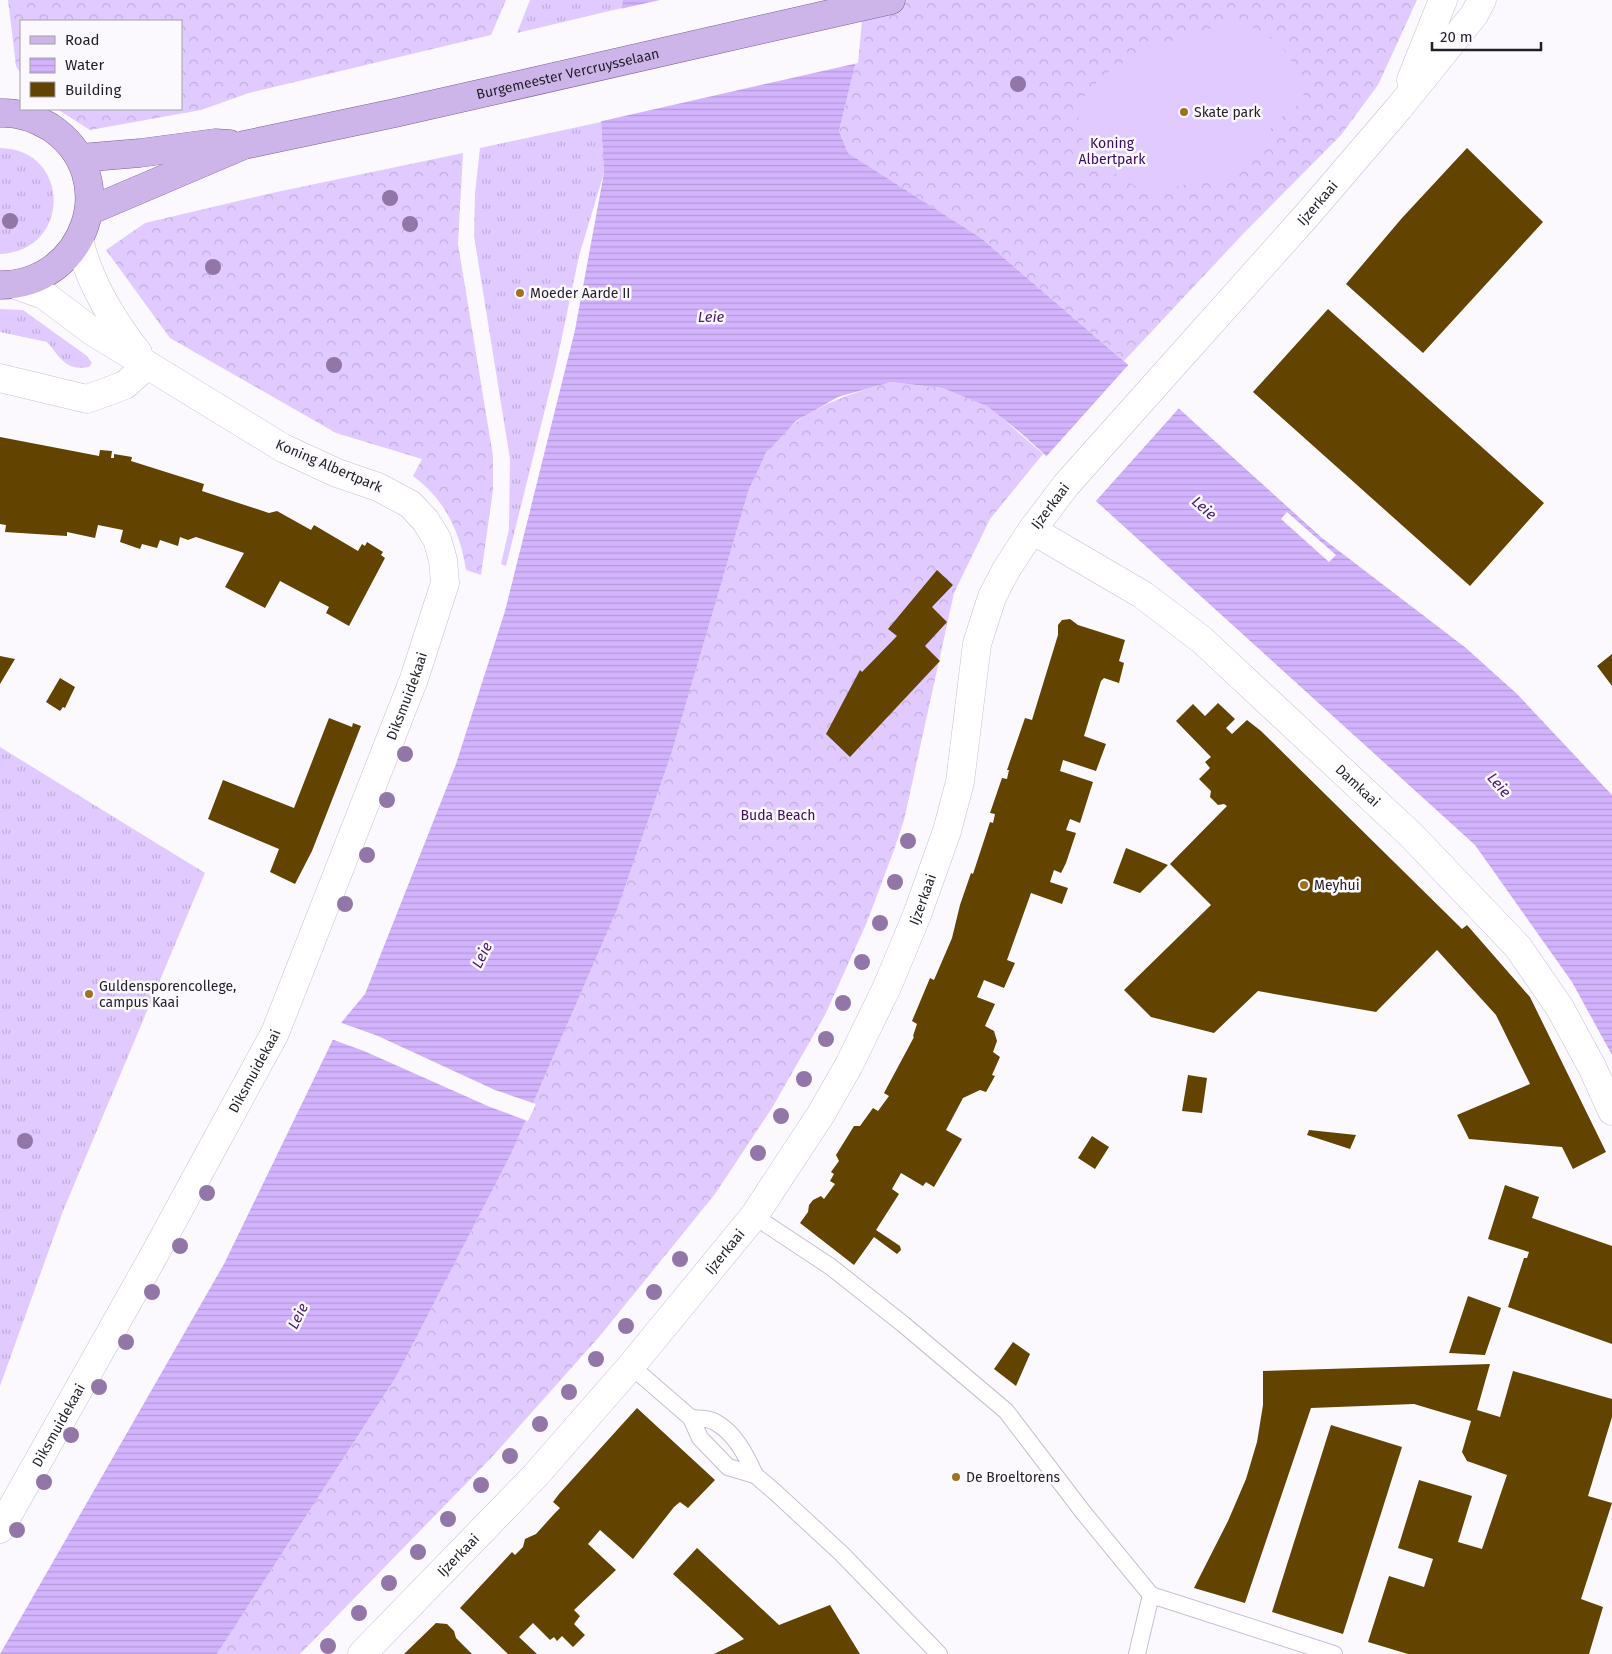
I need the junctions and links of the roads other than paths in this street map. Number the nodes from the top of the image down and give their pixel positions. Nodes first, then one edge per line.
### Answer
1 (890, 0) edge
2 (1443, 0) edge
3 (1482, 0) edge
4 (1398, 109) junction
5 (0, 113) edge
6 (244, 145) junction
7 (80, 158) junction
8 (89, 212) junction
9 (79, 240) junction
10 (8, 285) edge
11 (146, 364) junction
12 (0, 378) edge
13 (1032, 530) junction
14 (445, 583) joint
15 (1612, 1111) edge
16 (754, 1216) junction
17 (631, 1366) junction
18 (691, 1418) junction
19 (755, 1475) junction
20 (0, 1529) edge
21 (1151, 1595) junction
22 (362, 1654) edge
23 (938, 1654) edge
24 (1136, 1654) edge
25 (1334, 1654) edge

1 - 6 main road, Burgemeester Vercruysselaan
2 - 4 street, Ijzerkaai
3 - 4 street, Ijzerkaai
4 - 13 street, Ijzerkaai
5 - 7 main road
6 - 7 main road, Burgemeester Vercruysselaan
6 - 8 main road, Burgemeester Vercruysselaan
7 - 8 main road
8 - 9 main road
9 - 10 main road
9 - 11 street, Koning Albertpark
10 - 11 street, Koning Albertpark
11 - 12 street
11 - 14 street, Koning Albertpark
13 - 15 street, Damkaai
13 - 16 street, Ijzerkaai
14 - 20 street, Diksmuidekaai
16 - 17 street, Ijzerkaai
16 - 21 lane
17 - 18 lane
17 - 22 street, Ijzerkaai
18 - 19 lane
18 - 19 lane
19 - 23 lane
21 - 24 lane
21 - 25 lane

